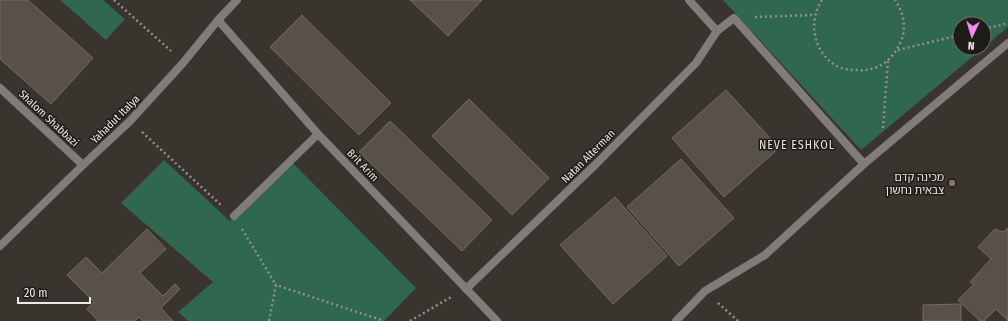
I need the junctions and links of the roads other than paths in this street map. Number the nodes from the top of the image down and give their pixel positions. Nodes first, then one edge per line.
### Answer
1 (237, 0) edge
2 (689, 0) edge
3 (218, 20) junction
4 (717, 31) junction
5 (1008, 42) edge
6 (0, 88) edge
7 (318, 134) junction
8 (864, 164) junction
9 (83, 165) junction
10 (234, 216) road end
11 (0, 246) edge
12 (466, 289) junction
13 (497, 321) edge
14 (676, 321) edge

1 - 3 street, Yahadut Italya
2 - 4 street
3 - 7 street, Brit Arim
3 - 9 street, Yahadut Italya
4 - 8 street, Natan Alterman
4 - 12 street, Natan Alterman
5 - 8 street
6 - 9 street, Shalom Shabbazi
7 - 10 street
7 - 12 street, Brit Arim
8 - 14 street
9 - 11 street, Yahadut Italya
12 - 13 street, Brit Arim

